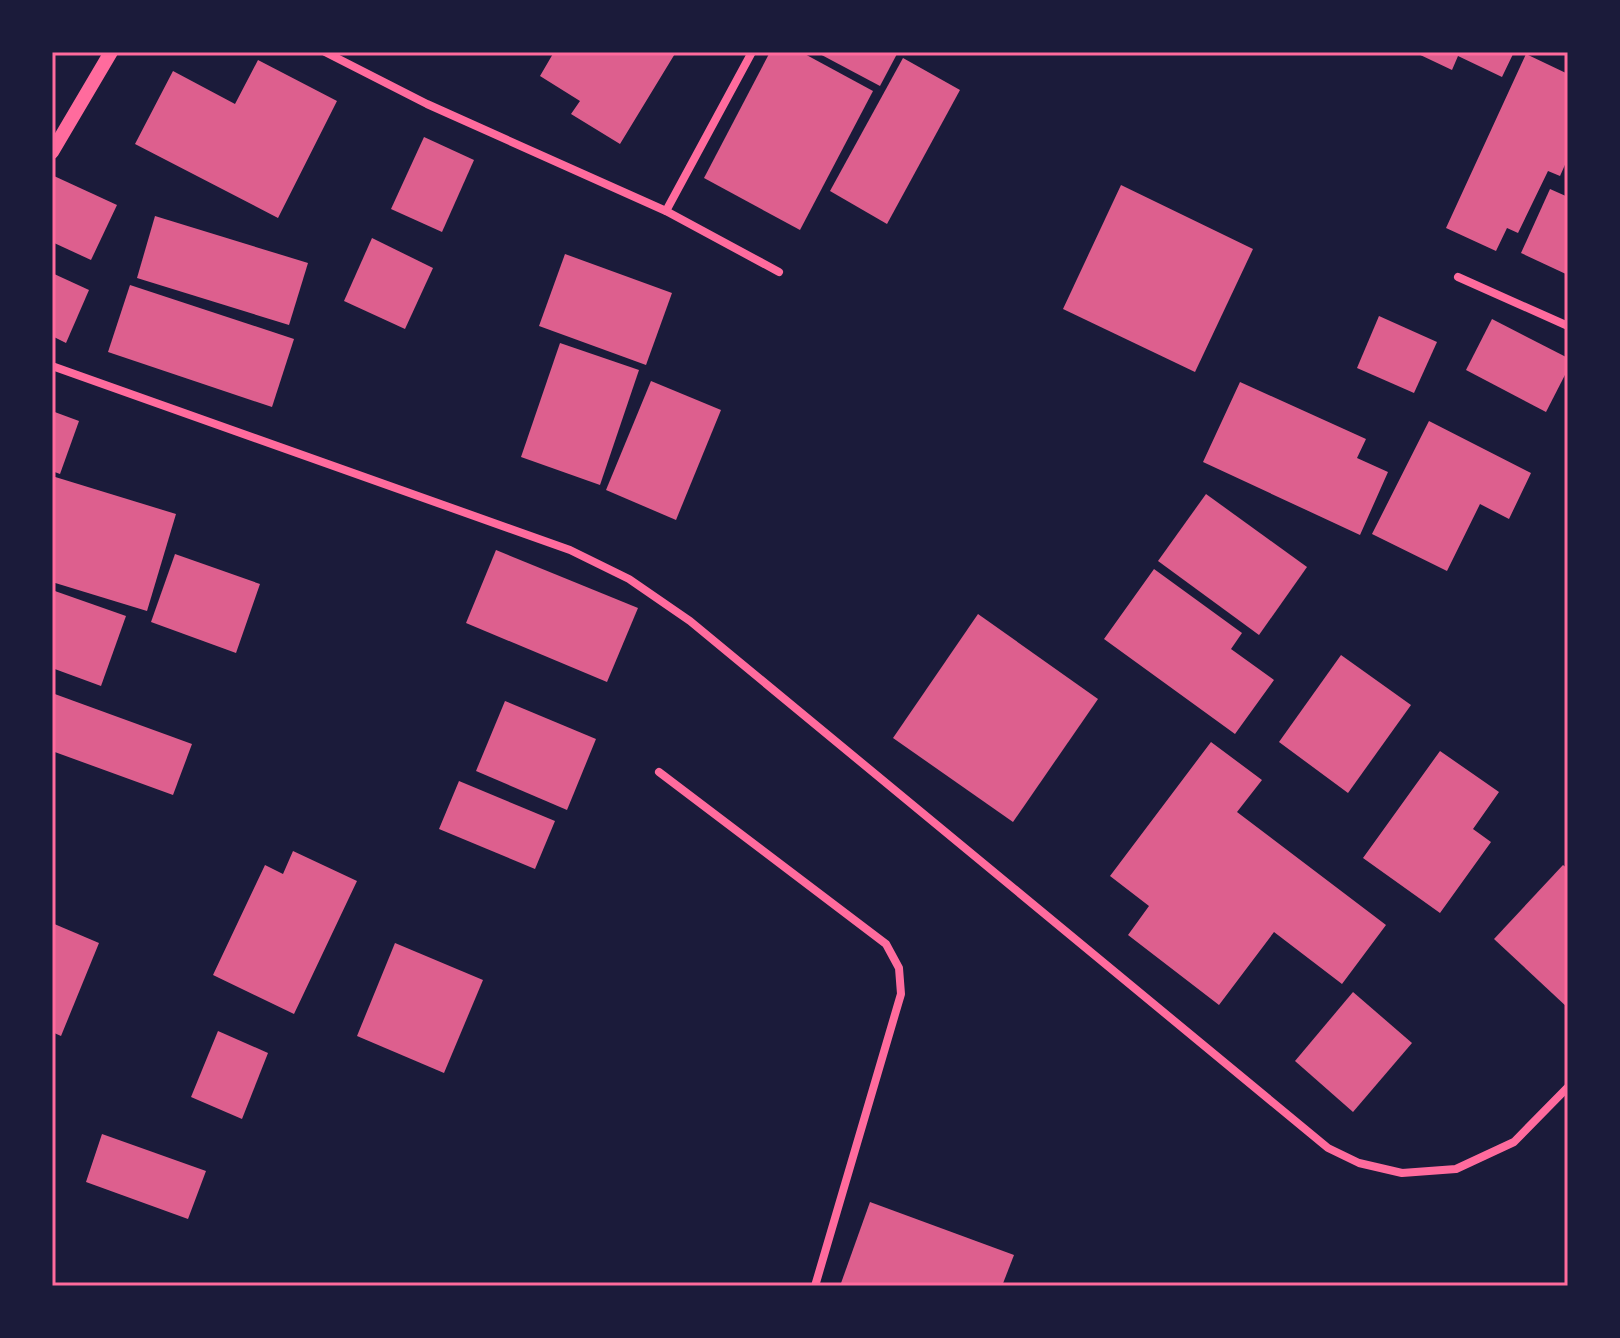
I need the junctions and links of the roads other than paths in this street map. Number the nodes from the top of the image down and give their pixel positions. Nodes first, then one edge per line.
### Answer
1 (111, 52) edge
2 (325, 52) edge
3 (752, 52) edge
4 (52, 152) edge
5 (666, 211) junction
6 (779, 272) dead end
7 (1458, 277) dead end
8 (1568, 326) edge
9 (52, 366) edge
10 (659, 772) dead end
11 (1568, 1087) edge
12 (815, 1286) edge

1 - 4 street
2 - 5 street
3 - 5 street
5 - 6 street
7 - 8 street
9 - 11 street
10 - 12 street

